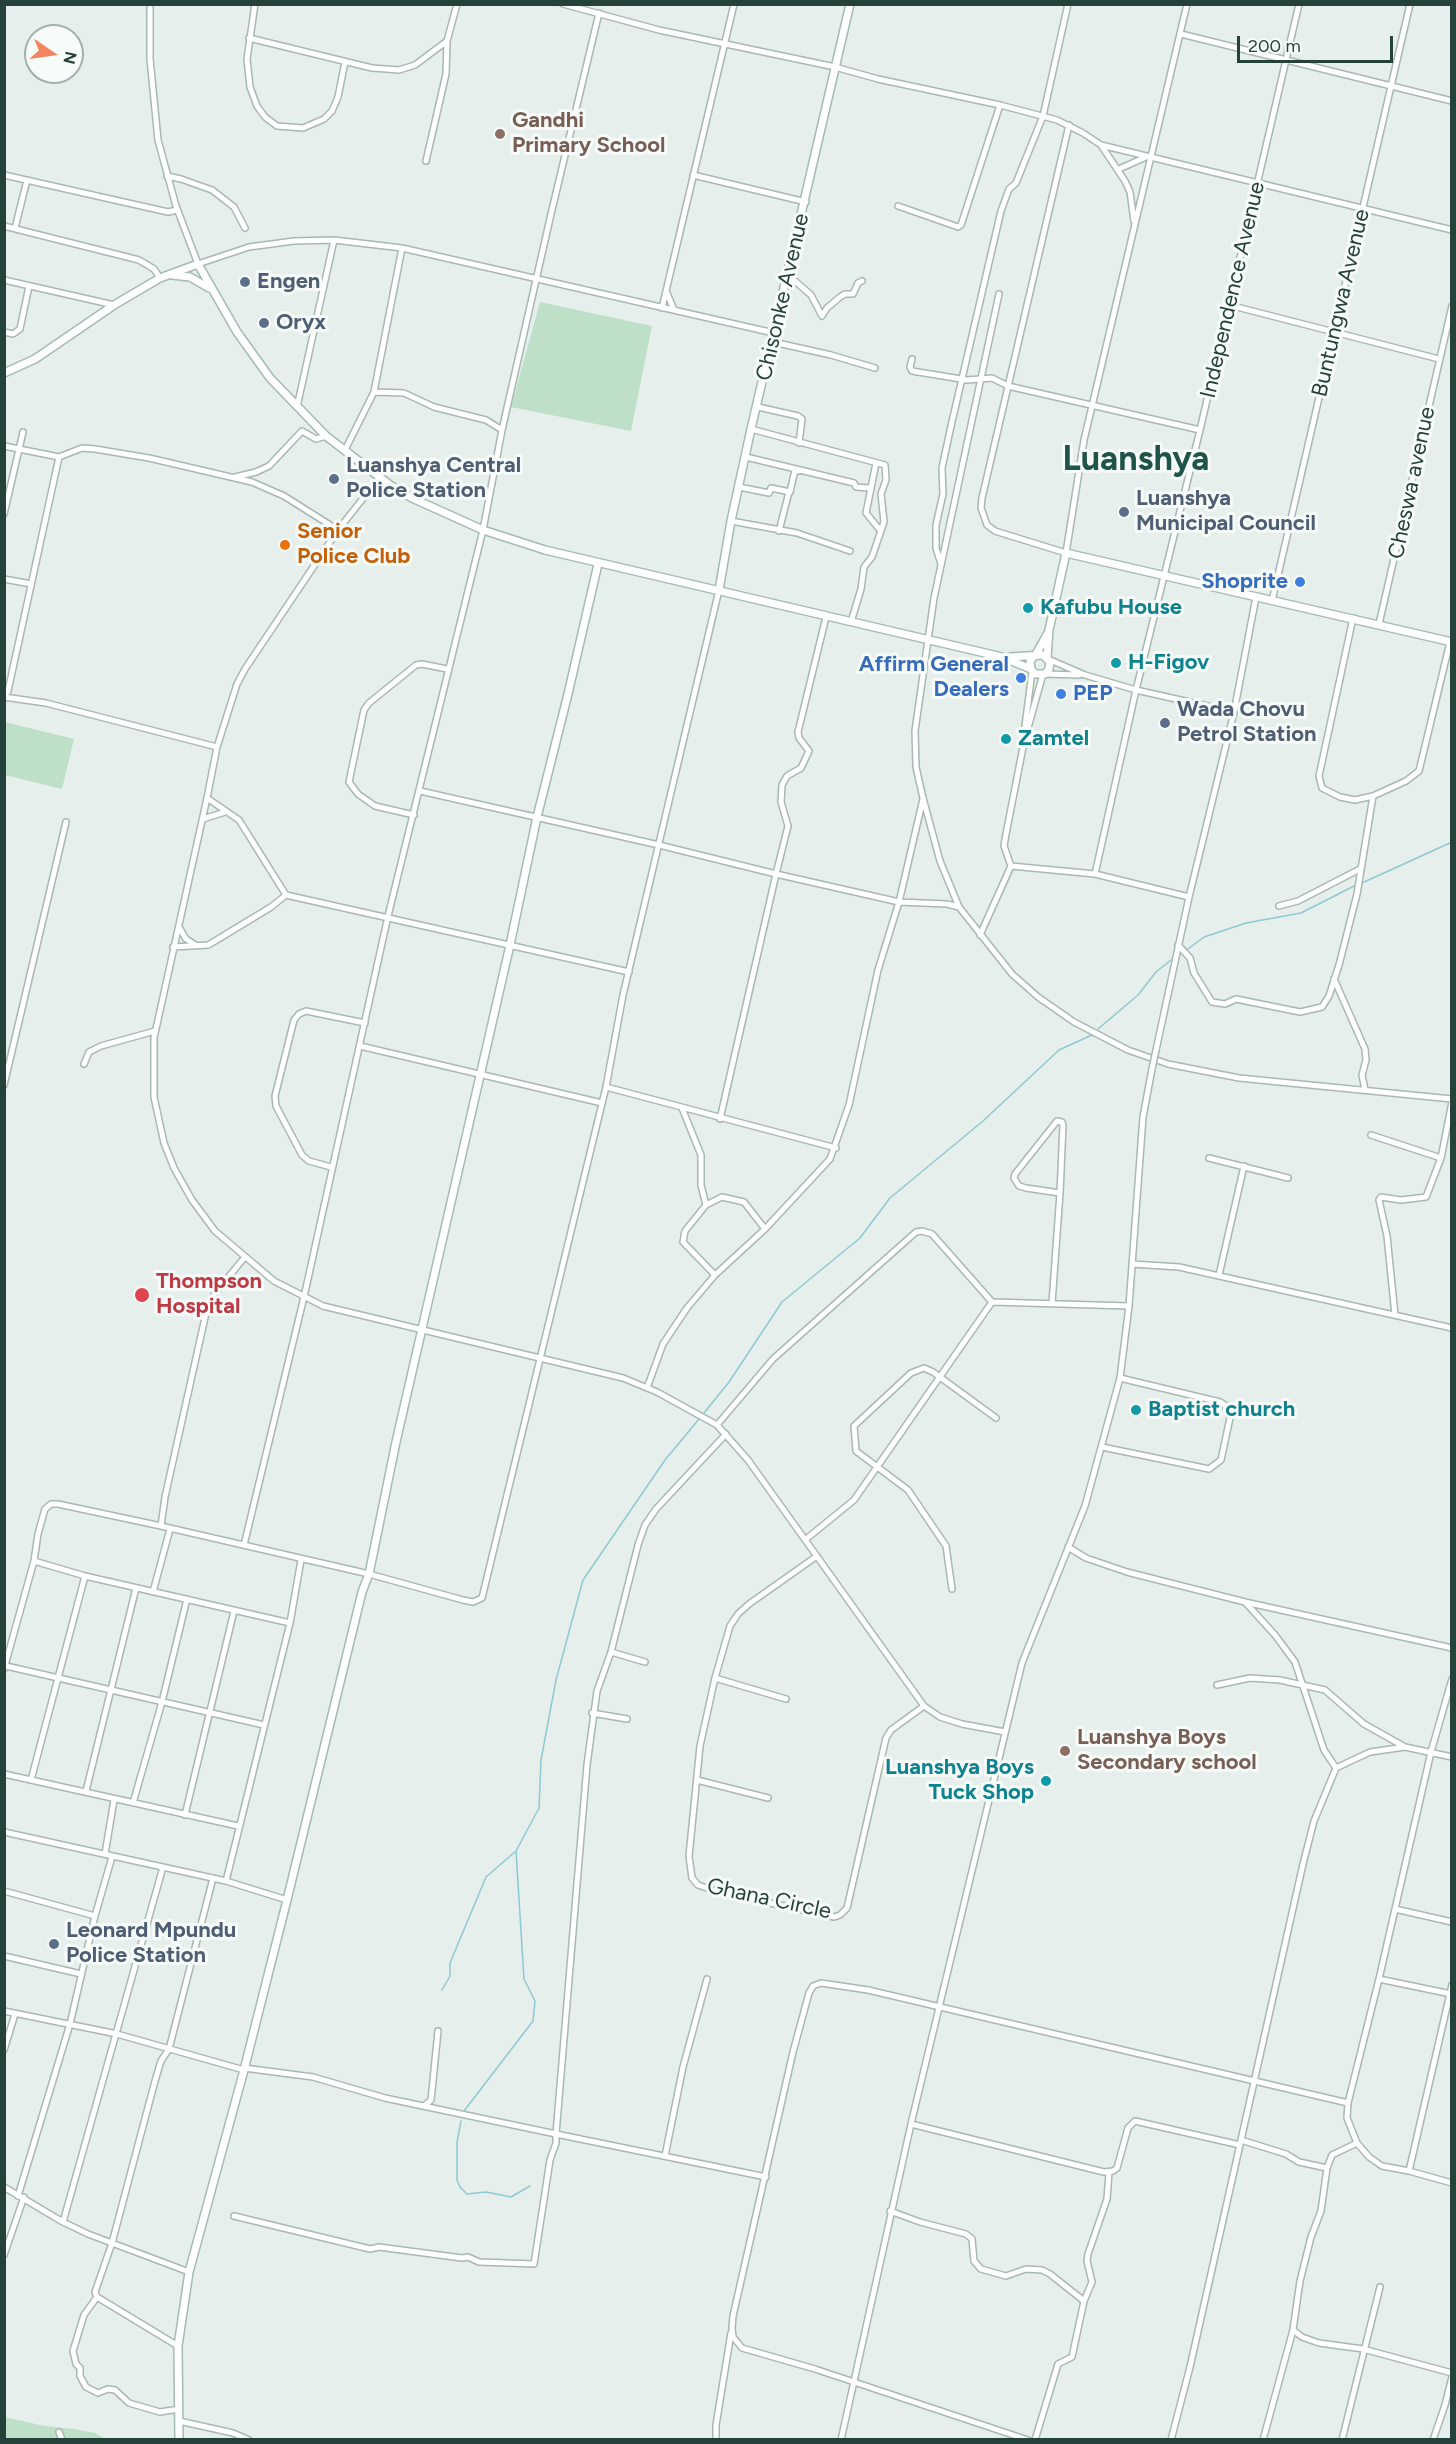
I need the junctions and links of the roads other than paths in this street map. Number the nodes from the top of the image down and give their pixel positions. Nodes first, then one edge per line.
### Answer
1 (150, 4) edge
2 (255, 4) edge
3 (457, 4) edge
4 (563, 4) edge
5 (734, 4) edge
6 (850, 4) edge
7 (1068, 4) edge
8 (1187, 4) edge
9 (1299, 4) edge
10 (1410, 4) edge
11 (599, 13) junction
12 (1180, 34) junction
13 (249, 38) junction
14 (447, 41) junction
15 (725, 42) junction
16 (1286, 60) junction
17 (345, 62) junction
18 (836, 67) junction
19 (1391, 86) junction
20 (1452, 101) edge
21 (1000, 105) junction
22 (1043, 116) junction
23 (1069, 125) junction
24 (1101, 145) junction
25 (1150, 157) junction
26 (426, 161) dead end
27 (1119, 169) junction
28 (4, 175) edge
29 (693, 175) junction
30 (166, 176) junction
31 (27, 180) junction
32 (1257, 184) junction
33 (806, 202) junction
34 (898, 206) dead end
35 (1362, 209) junction
36 (177, 210) junction
37 (4, 226) edge
38 (1135, 227) junction
39 (15, 228) junction
40 (245, 228) dead end
41 (1452, 230) edge
42 (334, 240) junction
43 (402, 248) junction
44 (198, 264) junction
45 (788, 275) junction
46 (161, 278) junction
47 (537, 278) junction
48 (4, 280) edge
49 (862, 281) dead end
50 (29, 286) junction
51 (666, 291) junction
52 (213, 292) junction
53 (999, 294) dead end
54 (114, 305) junction
55 (1229, 305) junction
56 (1452, 306) edge
57 (662, 308) junction
58 (674, 310) junction
59 (1334, 331) junction
60 (4, 332) edge
61 (774, 333) junction
62 (773, 342) junction
63 (1439, 358) junction
64 (912, 359) dead end
65 (875, 368) dead end
66 (4, 374) edge
67 (962, 379) junction
68 (981, 379) junction
69 (1008, 386) junction
70 (374, 392) junction
71 (1094, 404) junction
72 (297, 407) junction
73 (758, 407) junction
74 (751, 429) junction
75 (502, 430) junction
76 (1200, 430) junction
77 (23, 432) dead end
78 (326, 436) junction
79 (799, 443) junction
80 (4, 446) edge
81 (20, 449) junction
82 (345, 450) junction
83 (59, 457) junction
84 (746, 457) junction
85 (876, 464) junction
86 (813, 473) junction
87 (380, 477) junction
88 (232, 478) junction
89 (871, 486) junction
90 (739, 487) junction
91 (883, 489) junction
92 (789, 492) junction
93 (4, 514) edge
94 (731, 521) junction
95 (483, 530) junction
96 (880, 530) junction
97 (338, 531) junction
98 (779, 531) junction
99 (850, 551) dead end
100 (1066, 553) junction
101 (598, 564) junction
102 (942, 565) junction
103 (1165, 576) junction
104 (4, 579) edge
105 (30, 584) junction
106 (720, 590) junction
107 (1256, 597) junction
108 (1272, 601) junction
109 (826, 617) junction
110 (1353, 618) junction
111 (851, 622) junction
112 (1379, 624) junction
113 (1049, 630) junction
114 (927, 640) junction
115 (1451, 642) edge
116 (1034, 656) junction
117 (1002, 657) junction
118 (1048, 659) junction
119 (447, 669) junction
120 (1031, 670) junction
121 (1044, 674) junction
122 (1085, 675) junction
123 (6, 690) edge
124 (1136, 690) junction
125 (1234, 712) junction
126 (1024, 742) junction
127 (217, 747) junction
128 (420, 791) junction
129 (1372, 796) junction
130 (207, 798) junction
131 (923, 798) junction
132 (225, 812) junction
133 (414, 815) junction
134 (537, 817) junction
135 (203, 819) junction
136 (66, 822) dead end
137 (659, 845) junction
138 (1011, 866) junction
139 (1360, 869) junction
140 (776, 874) junction
141 (1095, 874) junction
142 (286, 895) junction
143 (1189, 897) junction
144 (899, 902) junction
145 (1278, 906) dead end
146 (959, 907) junction
147 (388, 916) junction
148 (178, 926) junction
149 (980, 935) junction
150 (195, 945) junction
151 (510, 945) junction
152 (1179, 945) junction
153 (173, 947) junction
154 (629, 972) junction
155 (1334, 979) junction
156 (365, 1023) junction
157 (155, 1031) junction
158 (360, 1046) junction
159 (84, 1064) dead end
160 (481, 1074) junction
161 (4, 1085) edge
162 (606, 1087) junction
163 (1365, 1090) junction
164 (1452, 1101) edge
165 (602, 1103) junction
166 (682, 1108) junction
167 (720, 1119) junction
168 (1371, 1135) dead end
169 (836, 1148) junction
170 (1209, 1158) dead end
171 (1441, 1158) junction
172 (1244, 1166) junction
173 (331, 1167) junction
174 (1288, 1178) dead end
175 (1060, 1193) junction
176 (706, 1205) junction
177 (765, 1229) junction
178 (245, 1257) junction
179 (1132, 1264) junction
180 (715, 1275) junction
181 (1219, 1275) junction
182 (304, 1297) junction
183 (992, 1302) junction
184 (1052, 1303) junction
185 (1129, 1306) junction
186 (1395, 1315) junction
187 (1452, 1328) edge
188 (424, 1330) junction
189 (540, 1358) junction
190 (940, 1377) junction
191 (1120, 1378) junction
192 (647, 1388) junction
193 (996, 1418) dead end
194 (717, 1425) junction
195 (726, 1434) junction
196 (1102, 1447) junction
197 (876, 1468) junction
198 (161, 1526) junction
199 (170, 1529) junction
200 (805, 1540) junction
201 (249, 1547) junction
202 (1068, 1547) junction
203 (817, 1556) junction
204 (301, 1560) junction
205 (33, 1562) junction
206 (369, 1574) junction
207 (85, 1576) junction
208 (136, 1588) junction
209 (952, 1589) dead end
210 (153, 1592) junction
211 (187, 1599) junction
212 (1245, 1602) junction
213 (234, 1611) junction
214 (290, 1623) junction
215 (1452, 1648) edge
216 (611, 1652) junction
217 (645, 1662) dead end
218 (5, 1667) edge
219 (715, 1678) junction
220 (1452, 1679) edge
221 (59, 1680) junction
222 (1302, 1683) junction
223 (1217, 1685) dead end
224 (109, 1691) junction
225 (786, 1699) dead end
226 (162, 1702) junction
227 (924, 1706) junction
228 (592, 1713) junction
229 (209, 1715) junction
230 (627, 1719) dead end
231 (264, 1725) junction
232 (1005, 1732) junction
233 (1406, 1747) junction
234 (1431, 1752) junction
235 (1452, 1757) edge
236 (1335, 1767) junction
237 (4, 1774) edge
238 (31, 1780) junction
239 (697, 1780) junction
240 (86, 1791) junction
241 (768, 1797) dead end
242 (114, 1800) junction
243 (133, 1803) junction
244 (185, 1815) junction
245 (238, 1826) junction
246 (4, 1832) edge
247 (105, 1854) junction
248 (112, 1857) junction
249 (163, 1867) junction
250 (213, 1878) junction
251 (226, 1881) junction
252 (4, 1892) edge
253 (287, 1900) junction
254 (1395, 1909) junction
255 (95, 1916) junction
256 (1452, 1922) edge
257 (4, 1956) edge
258 (81, 1974) junction
259 (707, 1979) dead end
260 (1379, 1979) junction
261 (1452, 1985) edge
262 (1450, 1994) edge
263 (941, 2007) junction
264 (4, 2011) edge
265 (15, 2014) junction
266 (70, 2024) junction
267 (438, 2031) dead end
268 (117, 2034) junction
269 (169, 2049) junction
270 (4, 2050) edge
271 (244, 2069) junction
272 (1253, 2079) junction
273 (1348, 2103) junction
274 (424, 2106) junction
275 (911, 2124) junction
276 (556, 2134) junction
277 (1240, 2143) junction
278 (1357, 2143) junction
279 (665, 2156) junction
280 (1327, 2168) junction
281 (1409, 2171) junction
282 (1109, 2172) junction
283 (766, 2177) junction
284 (1452, 2183) edge
285 (4, 2187) edge
286 (21, 2196) junction
287 (891, 2211) junction
288 (234, 2216) dead end
289 (63, 2222) junction
290 (112, 2243) junction
291 (4, 2255) edge
292 (189, 2272) junction
293 (1380, 2287) dead end
294 (97, 2297) junction
295 (1084, 2301) junction
296 (732, 2328) junction
297 (1293, 2330) junction
298 (178, 2346) junction
299 (1363, 2349) junction
300 (1452, 2375) edge
301 (853, 2383) junction
302 (179, 2409) junction
303 (179, 2421) junction
304 (59, 2432) dead end
305 (62, 2439) edge
306 (179, 2439) edge
307 (249, 2439) edge
308 (716, 2439) edge
309 (841, 2439) edge
310 (1028, 2439) edge
311 (1035, 2439) edge
312 (1171, 2439) edge
313 (1263, 2439) edge
314 (1342, 2439) edge
315 (1432, 2439) edge

1 - 30 street
2 - 13 street
3 - 14 street
4 - 11 street
5 - 15 street
6 - 18 street, Chisonke Avenue
7 - 22 street
8 - 12 street
9 - 16 street, Independence Avenue
10 - 19 street, Buntungwa Avenue
11 - 15 street
11 - 47 street
12 - 16 street
12 - 25 street
13 - 17 street
13 - 17 street
14 - 17 street
14 - 26 street
15 - 18 street
15 - 29 street
16 - 19 street
16 - 32 street, Independence Avenue
18 - 21 street
18 - 33 street, Chisonke Avenue
19 - 20 street
19 - 35 street, Buntungwa Avenue
21 - 22 street
21 - 34 street
22 - 23 street
22 - 67 street
23 - 24 street
23 - 69 street
24 - 25 street
24 - 27 street
25 - 27 street
25 - 32 street
25 - 38 street
27 - 38 street
28 - 31 street
29 - 33 street
29 - 51 street
30 - 36 street
30 - 40 street
31 - 36 street
31 - 39 street
32 - 35 street
32 - 55 street, Independence Avenue
33 - 45 street, Chisonke Avenue
35 - 41 street
35 - 59 street, Buntungwa Avenue
36 - 44 street
37 - 39 street
38 - 71 street
39 - 46 street
42 - 43 street
42 - 44 street
42 - 72 street
43 - 47 street
43 - 70 street
44 - 46 street
44 - 52 street
45 - 49 street
45 - 61 street, Chisonke Avenue
46 - 52 street
46 - 54 street
47 - 57 street
47 - 75 street
48 - 50 street
50 - 54 street
50 - 60 street
51 - 57 street
51 - 58 street
52 - 72 street
53 - 68 street
54 - 66 street
55 - 59 street
55 - 76 street, Independence Avenue
56 - 63 street, Cheswa avenue
57 - 58 street
58 - 61 street
59 - 63 street
59 - 108 street, Buntungwa Avenue
61 - 62 street, Chisonke Avenue
62 - 65 street
62 - 73 street, Chisonke Avenue
63 - 112 street, Cheswa avenue
64 - 67 street
67 - 68 street
67 - 102 street
68 - 69 street
68 - 102 street
69 - 71 street
69 - 100 street
70 - 75 street
70 - 82 street
71 - 76 street
71 - 100 street
72 - 78 street
73 - 74 street, Chisonke Avenue
73 - 79 street
74 - 79 street
74 - 84 street, Chisonke Avenue
75 - 95 street
76 - 103 street, Independence Avenue
77 - 81 street
78 - 82 street
78 - 88 street
79 - 85 street
80 - 81 street
81 - 83 street
81 - 93 street
82 - 87 street
83 - 88 street
83 - 105 street
84 - 86 street
84 - 90 street, Chisonke Avenue
85 - 89 street
85 - 91 street
86 - 89 street
86 - 92 street
87 - 95 street
87 - 97 street
88 - 97 street
89 - 91 street
89 - 96 street
90 - 92 street
90 - 94 street, Chisonke Avenue
91 - 96 street
92 - 98 street
94 - 98 street
94 - 106 street, Chisonke Avenue
95 - 101 street
95 - 119 street
96 - 111 street
97 - 127 street
98 - 99 street
100 - 103 street
100 - 113 street
101 - 106 street
101 - 134 street
102 - 114 street
103 - 107 street
103 - 124 street, Independence Avenue
104 - 105 street
105 - 123 street
106 - 109 street
106 - 137 street
107 - 108 street
107 - 125 street
108 - 110 street
109 - 111 street
109 - 140 street
110 - 112 street
110 - 129 street
111 - 114 street
112 - 115 street
113 - 116 street
113 - 118 street
114 - 117 street
114 - 131 street
115 - 129 street
116 - 117 street
116 - 118 street
116 - 120 street
117 - 120 street
118 - 121 street
118 - 122 street
119 - 128 street
119 - 133 street
120 - 121 street
120 - 126 street
121 - 122 street
121 - 126 street
122 - 124 street
123 - 127 street
124 - 125 street
124 - 141 street, Independence Avenue
125 - 143 street
126 - 138 street
127 - 130 street
128 - 133 street
128 - 134 street
129 - 139 street
130 - 132 street
130 - 135 street
131 - 144 street
131 - 146 street
132 - 135 street
132 - 142 street
133 - 147 street
134 - 137 street
134 - 151 street
135 - 148 street
136 - 161 street
137 - 140 street
137 - 154 street
138 - 141 street
138 - 149 street
139 - 145 street
139 - 155 street
140 - 144 street
140 - 167 street
141 - 143 street
142 - 147 street
142 - 150 street
143 - 152 street
144 - 146 street
144 - 169 street
146 - 149 street
147 - 151 street
147 - 156 street
148 - 150 street
148 - 153 street
149 - 163 street
150 - 153 street
151 - 154 street
151 - 160 street
152 - 155 street
152 - 179 street, bridge
153 - 157 street
154 - 162 street
155 - 163 street
156 - 158 street
156 - 173 street
157 - 159 street
157 - 178 street
158 - 160 street
158 - 173 street
160 - 165 street
160 - 188 street
162 - 165 street
162 - 166 street
163 - 164 street
164 - 171 street
165 - 189 street
166 - 167 street
166 - 176 street
167 - 169 street
168 - 171 street
169 - 177 street
170 - 172 street
171 - 186 street
172 - 174 street
172 - 181 street
173 - 182 street
175 - 175 street
175 - 184 street
176 - 177 street
176 - 180 street
177 - 180 street
178 - 182 street
178 - 198 street
179 - 181 street
179 - 185 street
180 - 192 street
181 - 186 street
182 - 188 street
182 - 201 street
183 - 184 street
183 - 190 street
183 - 194 street
184 - 185 street
185 - 191 street
186 - 187 street
188 - 189 street
188 - 206 street
189 - 192 street
189 - 206 street
190 - 193 street
190 - 197 street
190 - 197 street
191 - 196 street
191 - 196 street
192 - 194 street
194 - 195 street
195 - 200 street
195 - 216 street
196 - 202 street
197 - 200 street
197 - 209 street
198 - 199 street
198 - 205 street
199 - 201 street
199 - 210 street
200 - 203 street
201 - 204 street
202 - 212 street
202 - 232 street
203 - 219 street, Ghana Circle
203 - 227 street
204 - 206 street
204 - 214 street
205 - 207 street
205 - 218 street
206 - 253 street
207 - 208 street
207 - 221 street
208 - 210 street
208 - 224 street
210 - 211 street
211 - 213 street
211 - 226 street
212 - 215 street
212 - 222 street
213 - 214 street
213 - 229 street
214 - 231 street
216 - 217 street
216 - 228 street
218 - 221 street
219 - 225 street
219 - 239 street, Ghana Circle
220 - 234 street
221 - 224 street
221 - 238 street
222 - 223 street
222 - 233 street
222 - 236 street
224 - 226 street
224 - 240 street
226 - 229 street
226 - 243 street
227 - 232 street
227 - 239 street, Ghana Circle
228 - 230 street
228 - 276 street
229 - 231 street
229 - 244 street
231 - 245 street
232 - 263 street
233 - 234 street
233 - 236 street
234 - 235 street
234 - 254 street
236 - 272 street
237 - 238 street
238 - 240 street
239 - 241 street
240 - 242 street
242 - 243 street
242 - 247 street
243 - 244 street
244 - 245 street
245 - 251 street
246 - 247 street
247 - 248 street
248 - 249 street
248 - 255 street
249 - 250 street
249 - 268 street
250 - 251 street
250 - 269 street
251 - 253 street
252 - 255 street
253 - 271 street
254 - 256 street
254 - 260 street
255 - 258 street
257 - 258 street
258 - 266 street
259 - 279 street
260 - 262 street
260 - 273 street
261 - 262 street
262 - 281 street
263 - 272 street
263 - 275 street
263 - 283 street
264 - 265 street
265 - 266 street
265 - 270 street
266 - 268 street
266 - 286 street
267 - 274 street
268 - 269 street
268 - 289 street
269 - 271 street
269 - 290 street
271 - 274 street
271 - 292 street
272 - 273 street
272 - 277 street
273 - 278 street
274 - 276 street
275 - 282 street
275 - 287 street
276 - 279 street
276 - 288 street
277 - 280 street
277 - 282 street
277 - 312 street
278 - 280 street
278 - 281 street
279 - 283 street
280 - 297 street
281 - 284 street
282 - 295 street
283 - 296 street
285 - 286 street
286 - 289 street
286 - 291 street
287 - 295 street
287 - 301 street
289 - 290 street
290 - 292 street
290 - 294 street
292 - 298 street
293 - 299 street
294 - 298 street
294 - 302 street
295 - 311 street
296 - 301 street
296 - 308 street
297 - 299 street
297 - 313 street
298 - 302 street
299 - 300 street
299 - 314 street
300 - 315 street
301 - 309 street
301 - 310 street
302 - 303 street
303 - 306 street
303 - 307 street
304 - 305 street

